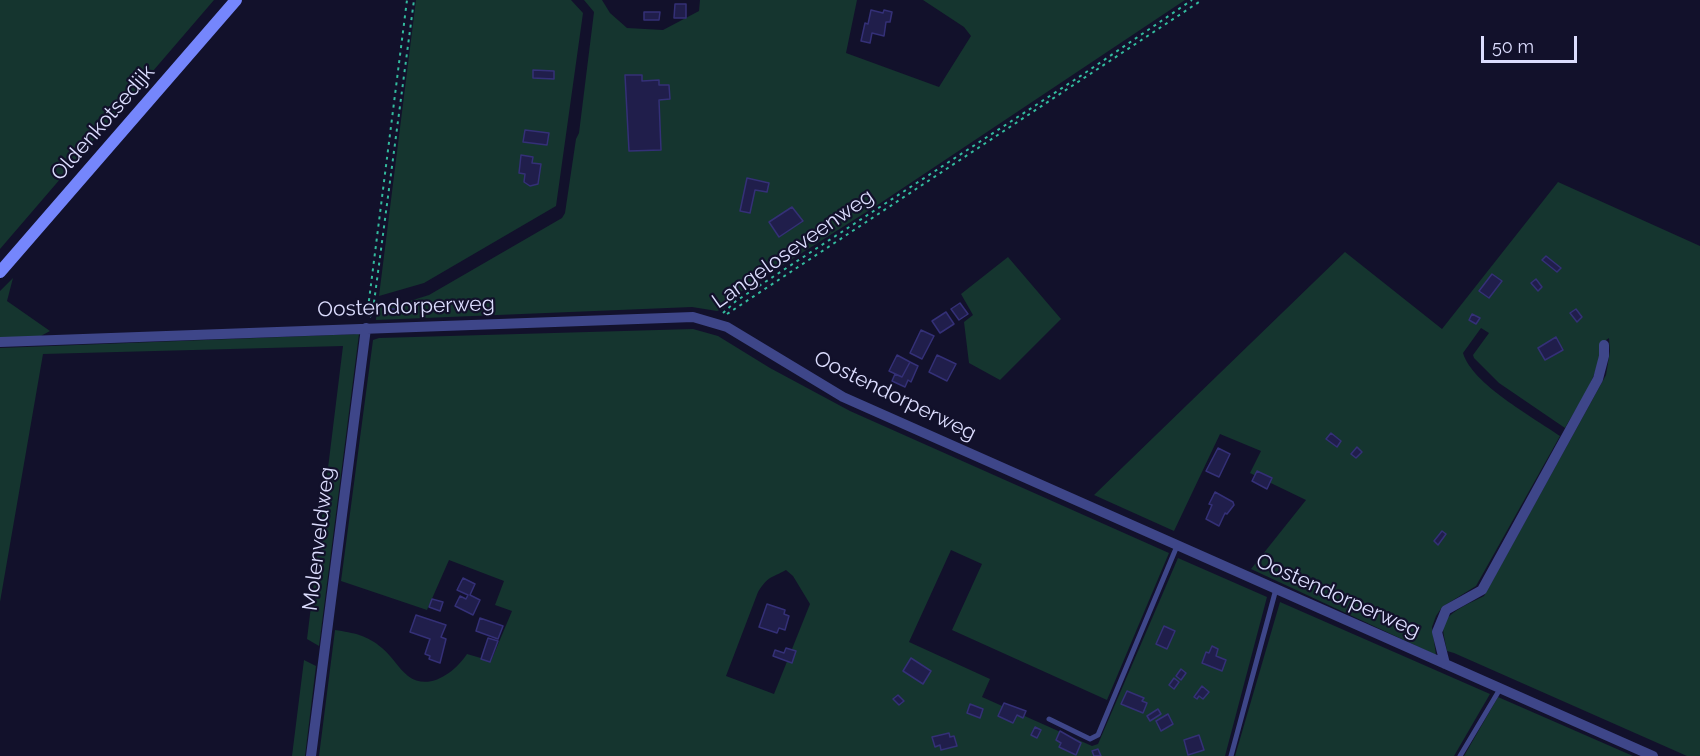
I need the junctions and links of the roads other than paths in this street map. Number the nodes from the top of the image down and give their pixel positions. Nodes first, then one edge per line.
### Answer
1 (236, 0) edge
2 (0, 272) edge
3 (366, 328) junction
4 (0, 342) edge
5 (1604, 345) dead end
6 (1177, 546) junction
7 (1276, 589) junction
8 (1445, 664) junction
9 (1500, 688) junction
10 (1049, 719) dead end
11 (311, 756) edge
12 (1231, 756) edge
13 (1460, 756) edge
14 (1653, 756) edge

1 - 2 street, Oldenkotsedijk
3 - 4 street, Oostendorperweg
3 - 6 street, Oostendorperweg
3 - 11 street, Molenveldweg
5 - 8 street
6 - 7 street, Oostendorperweg
6 - 10 lane
7 - 8 street, Oostendorperweg
7 - 12 lane
8 - 9 street, Oostendorperweg
9 - 13 lane
9 - 14 street, Oostendorperweg

